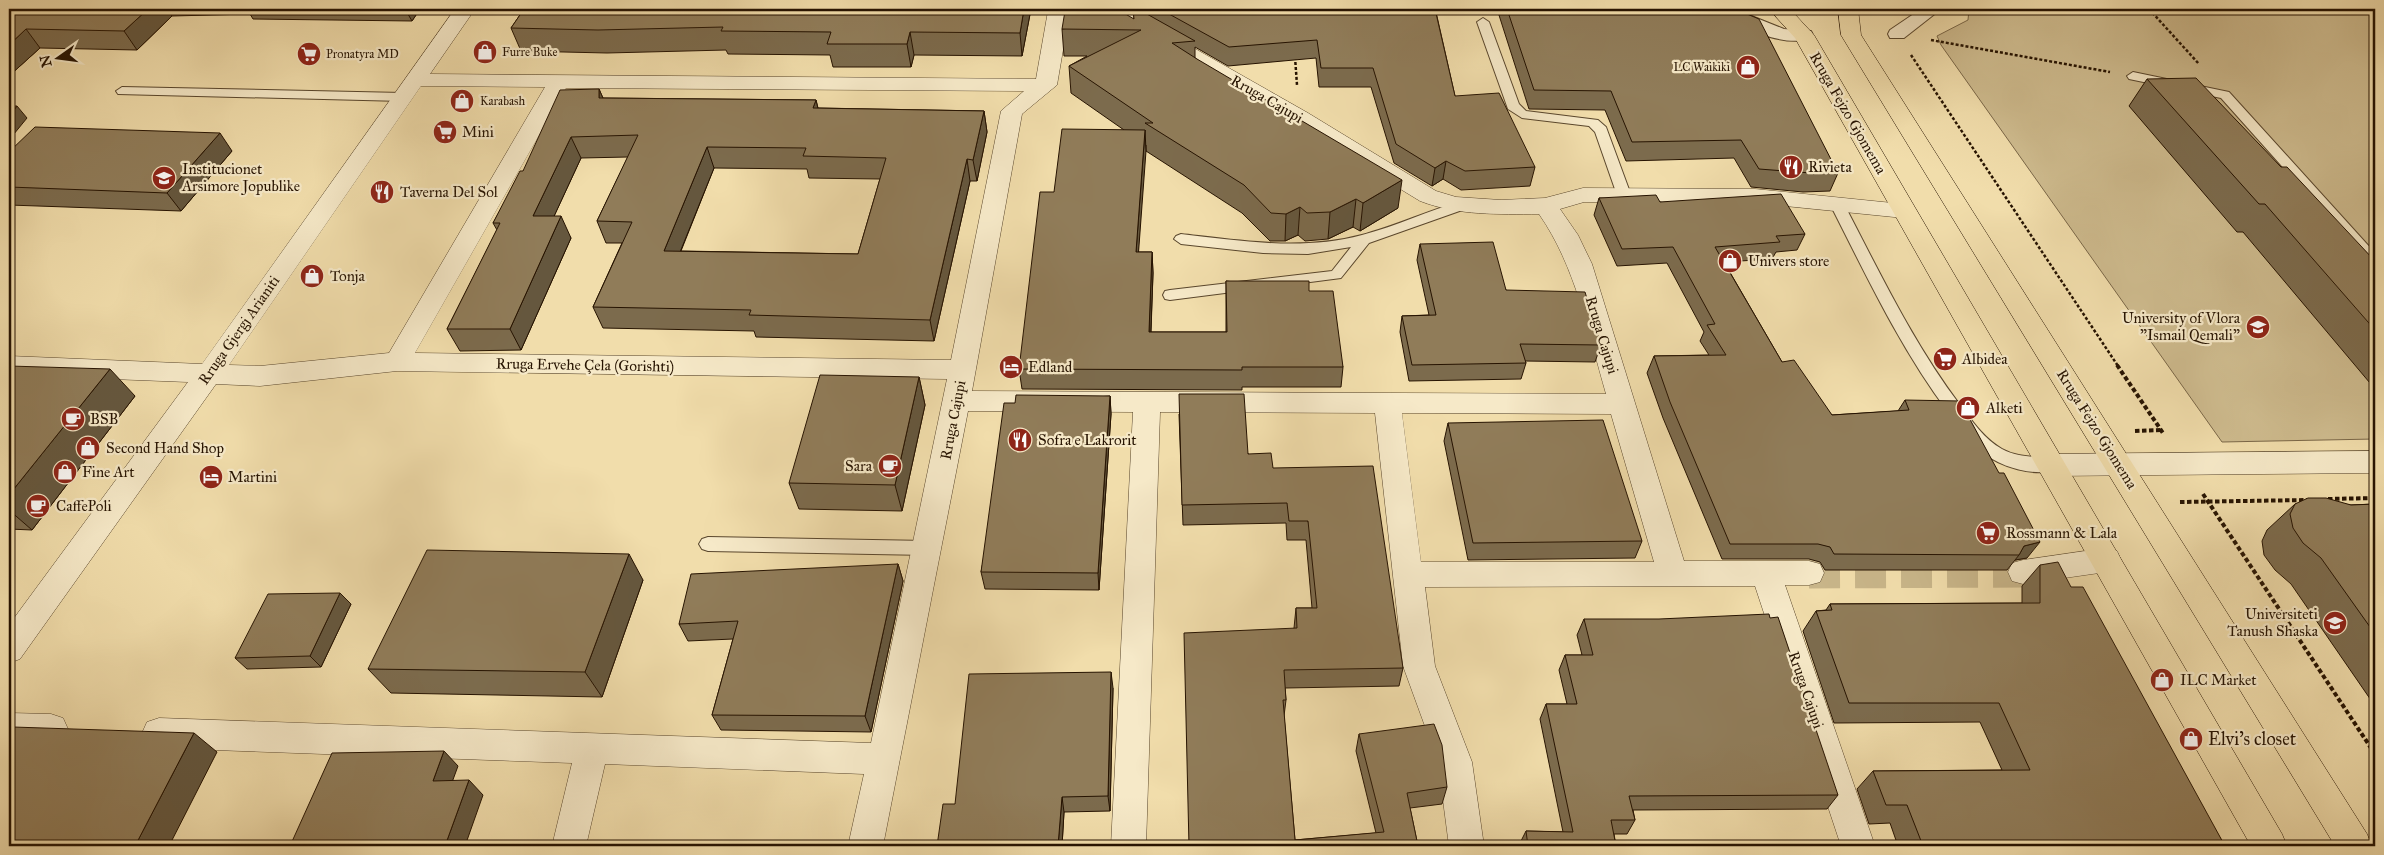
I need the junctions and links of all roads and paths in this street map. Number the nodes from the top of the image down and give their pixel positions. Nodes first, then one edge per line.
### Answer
1 (465, 9) edge
2 (1060, 9) edge
3 (1111, 9) edge
4 (1719, 9) edge
5 (1779, 9) edge
6 (1848, 9) edge
7 (1932, 9) edge
8 (2149, 9) edge
9 (1483, 22) dead end
10 (1897, 34) junction
11 (1804, 36) junction
12 (1294, 49) edge
13 (2133, 76) joint
14 (559, 81) junction
15 (409, 88) junction
16 (122, 91) dead end
17 (2225, 95) junction
18 (1015, 98) junction
19 (1300, 118) junction
20 (1624, 195) junction
21 (1837, 204) junction
22 (1463, 205) junction
23 (1546, 206) junction
24 (1904, 210) junction
25 (1181, 239) dead end
26 (1364, 240) junction
27 (2375, 262) edge
28 (1170, 295) dead end
29 (397, 362) junction
30 (9, 365) edge
31 (962, 370) junction
32 (208, 375) junction
33 (957, 401) junction
34 (1147, 402) junction
35 (1387, 403) junction
36 (1622, 404) junction
37 (2375, 462) edge
38 (2183, 463) junction
39 (2118, 464) junction
40 (2051, 466) junction
41 (2375, 498) edge
42 (2316, 499) edge
43 (2326, 499) edge
44 (2208, 501) junction
45 (2142, 502) junction
46 (708, 544) dead end
47 (928, 548) junction
48 (2106, 560) junction
49 (2024, 572) tunnel mouth
50 (1766, 573) junction
51 (1809, 573) tunnel mouth
52 (1673, 574) junction
53 (1408, 575) junction
54 (9, 648) edge
55 (9, 728) edge
56 (78, 730) edge
57 (127, 732) edge
58 (592, 749) junction
59 (2375, 754) edge
60 (884, 759) junction
61 (569, 846) edge
62 (866, 846) edge
63 (1129, 846) edge
64 (1466, 846) edge
65 (1858, 846) edge
66 (2270, 846) edge
67 (2355, 846) edge

1 - 15 street, Rruga Gjergj Arianiti
2 - 18 street
3 - 19 street, Rruga Cajupi
4 - 11 street
5 - 11 main road, Rruga Fejzo Gjomema
6 - 39 main road, Rruga Fejzo Gjomema
7 - 10 street
8 - 17 path
9 - 20 lane
10 - 13 path
10 - 38 path
11 - 24 main road, Rruga Fejzo Gjomema
12 - 19 path
13 - 17 lane
14 - 15 street
14 - 18 street
14 - 29 street
15 - 16 lane
15 - 32 street, Rruga Gjergj Arianiti
17 - 27 lane
18 - 31 street, Rruga Cajupi
19 - 22 street, Rruga Cajupi
20 - 21 street
20 - 23 street
21 - 24 street
21 - 40 lane
22 - 23 street, Rruga Cajupi
22 - 26 lane
23 - 36 street, Rruga Cajupi
24 - 40 main road, Rruga Fejzo Gjomema
25 - 26 lane
26 - 28 lane
29 - 31 street, Rruga Ervehe Çela (Gorishti)
29 - 32 street, Rruga Ervehe Çela (Gorishti)
30 - 32 street, Rruga Ervehe Çela (Gorishti)
31 - 33 street, Rruga Cajupi
32 - 54 street, Rruga Gjergj Arianiti
33 - 34 street
33 - 47 street, Rruga Cajupi
34 - 35 street
34 - 63 street
35 - 36 street
35 - 53 street
36 - 52 street, Rruga Cajupi
37 - 38 street
38 - 39 street
38 - 44 path
39 - 40 street
39 - 45 main road, Rruga Fejzo Gjomema
40 - 48 main road, Rruga Fejzo Gjomema
41 - 43 path
42 - 44 path
44 - 45 path
44 - 59 path
45 - 67 main road, Rruga Fejzo Gjomema
46 - 47 lane
47 - 60 street, Rruga Cajupi
48 - 49 street
48 - 66 main road, Rruga Fejzo Gjomema
50 - 51 street
50 - 52 street
50 - 65 street, Rruga Cajupi
52 - 53 street
53 - 64 street
55 - 56 street
57 - 58 street
58 - 60 street
58 - 61 street
60 - 62 street, Rruga Cajupi

